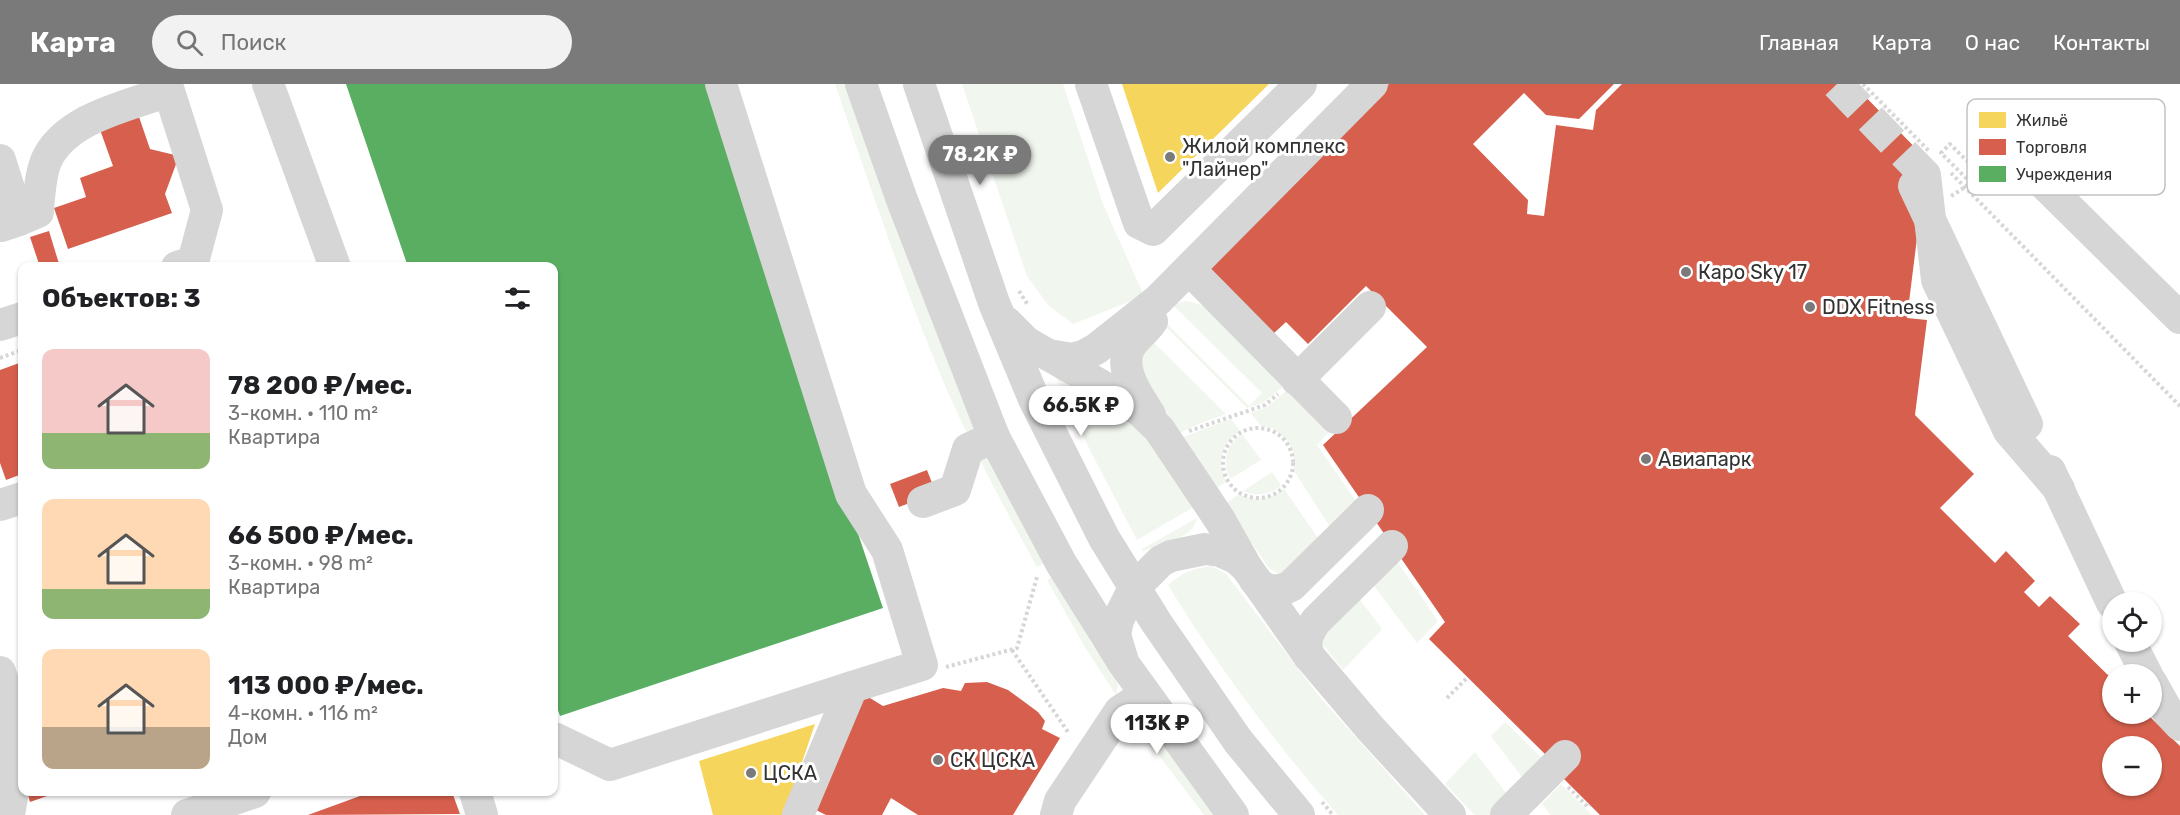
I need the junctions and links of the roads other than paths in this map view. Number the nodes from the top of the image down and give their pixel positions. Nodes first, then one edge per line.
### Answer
1 (268, 84) edge
2 (721, 84) edge
3 (861, 84) edge
4 (919, 84) edge
5 (1091, 84) edge
6 (1301, 84) edge
7 (1372, 84) edge
8 (169, 88) edge
9 (0, 160) edge
10 (2055, 195) edge
11 (9, 223) edge
12 (193, 262) edge
13 (333, 262) edge
14 (1189, 269) junction
15 (1158, 300) junction
16 (994, 303) junction
17 (1370, 307) dead end
18 (2180, 318) edge
19 (18, 319) edge
20 (0, 325) edge
21 (1049, 355) junction
22 (1289, 386) junction
23 (1336, 418) dead end
24 (1164, 436) junction
25 (993, 437) junction
26 (2059, 489) junction
27 (18, 499) edge
28 (923, 502) dead end
29 (0, 505) edge
30 (1256, 582) junction
31 (1134, 588) junction
32 (2107, 592) edge
33 (1304, 650) junction
34 (1124, 664) junction
35 (0, 672) edge
36 (852, 687) junction
37 (1144, 695) junction
38 (2162, 701) edge
39 (18, 724) edge
40 (2180, 725) edge
41 (0, 737) edge
42 (558, 740) edge
43 (1563, 768) road end
44 (18, 775) edge
45 (18, 781) edge
46 (243, 796) edge
47 (476, 796) edge
48 (9, 815) edge
49 (187, 815) edge
50 (482, 815) edge
51 (798, 815) edge
52 (1056, 815) edge
53 (1233, 815) edge
54 (1299, 815) edge
55 (1450, 815) edge
56 (1506, 815) edge

1 - 13 street
2 - 36 street
3 - 25 street
4 - 16 street
5 - 6 street
7 - 14 street
8 - 11 street
8 - 12 street
9 - 11 street
10 - 18 street
14 - 15 street
14 - 22 street
15 - 21 street
15 - 24 street
16 - 21 street
16 - 31 street
17 - 22 street
19 - 20 street
21 - 24 street
22 - 23 street
24 - 30 street
25 - 28 street
25 - 34 street
26 - 26 street, bridge
26 - 32 street
27 - 29 street
30 - 31 street
30 - 33 street
30 - 33 street
31 - 34 street
31 - 54 street
33 - 55 street
34 - 37 street
35 - 39 street
36 - 42 street
36 - 51 street
37 - 52 street
37 - 53 street
38 - 40 street
41 - 44 street
43 - 56 street
45 - 48 street
46 - 49 street
47 - 50 street

